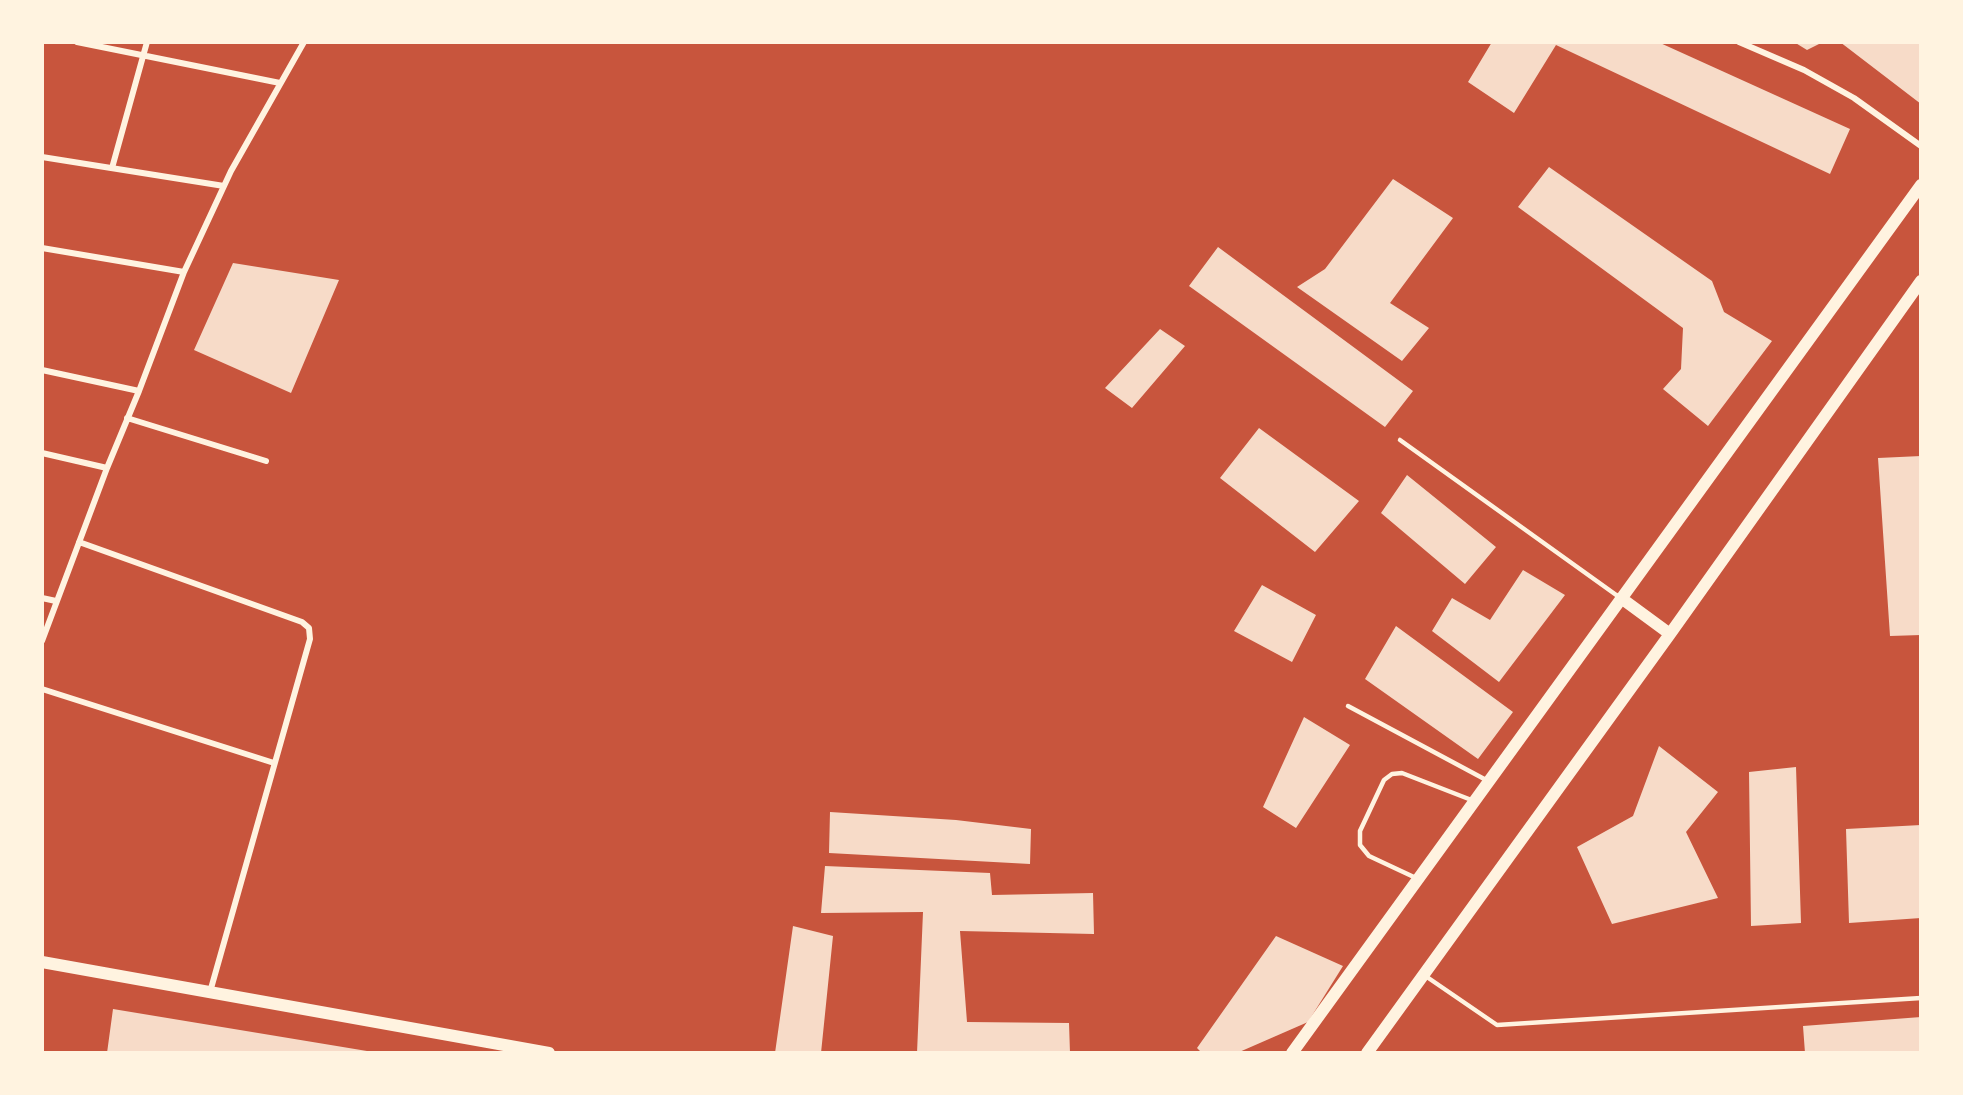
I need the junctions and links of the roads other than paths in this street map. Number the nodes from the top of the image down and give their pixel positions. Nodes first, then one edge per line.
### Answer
1 (77, 42) edge
2 (147, 42) edge
3 (304, 42) edge
4 (1739, 42) edge
5 (143, 56) junction
6 (280, 83) junction
7 (1921, 146) edge
8 (42, 157) edge
9 (112, 168) junction
10 (1921, 185) edge
11 (224, 186) junction
12 (42, 248) edge
13 (184, 272) junction
14 (1921, 281) edge
15 (42, 370) edge
16 (139, 391) junction
17 (127, 418) junction
18 (1400, 440) dead end
19 (42, 453) edge
20 (266, 461) dead end
21 (106, 468) junction
22 (79, 542) junction
23 (42, 598) edge
24 (1621, 598) junction
25 (56, 601) junction
26 (1670, 634) junction
27 (42, 642) edge
28 (42, 689) edge
29 (1348, 706) dead end
30 (274, 763) junction
31 (1489, 781) junction
32 (1474, 801) junction
33 (1418, 879) junction
34 (42, 962) edge
35 (1423, 975) junction
36 (210, 992) junction
37 (1921, 998) edge
38 (549, 1053) edge
39 (1292, 1053) edge
40 (1367, 1053) edge

1 - 5 street
2 - 5 street
3 - 6 street
4 - 7 street
5 - 6 street
5 - 9 street
6 - 11 street
8 - 9 street
9 - 11 street
10 - 24 main road
11 - 13 street
12 - 13 street
13 - 16 street
14 - 26 main road
15 - 16 street
16 - 17 street
17 - 20 street
17 - 21 street
18 - 24 lane
19 - 21 street
21 - 22 street
22 - 25 street
22 - 30 street
23 - 25 street
24 - 26 main road
24 - 31 main road
25 - 27 street
26 - 35 main road
28 - 30 street
29 - 31 lane
30 - 36 street
31 - 32 main road
32 - 33 main road
32 - 33 lane
33 - 39 main road
34 - 36 main road
35 - 37 lane
35 - 40 main road
36 - 38 main road

